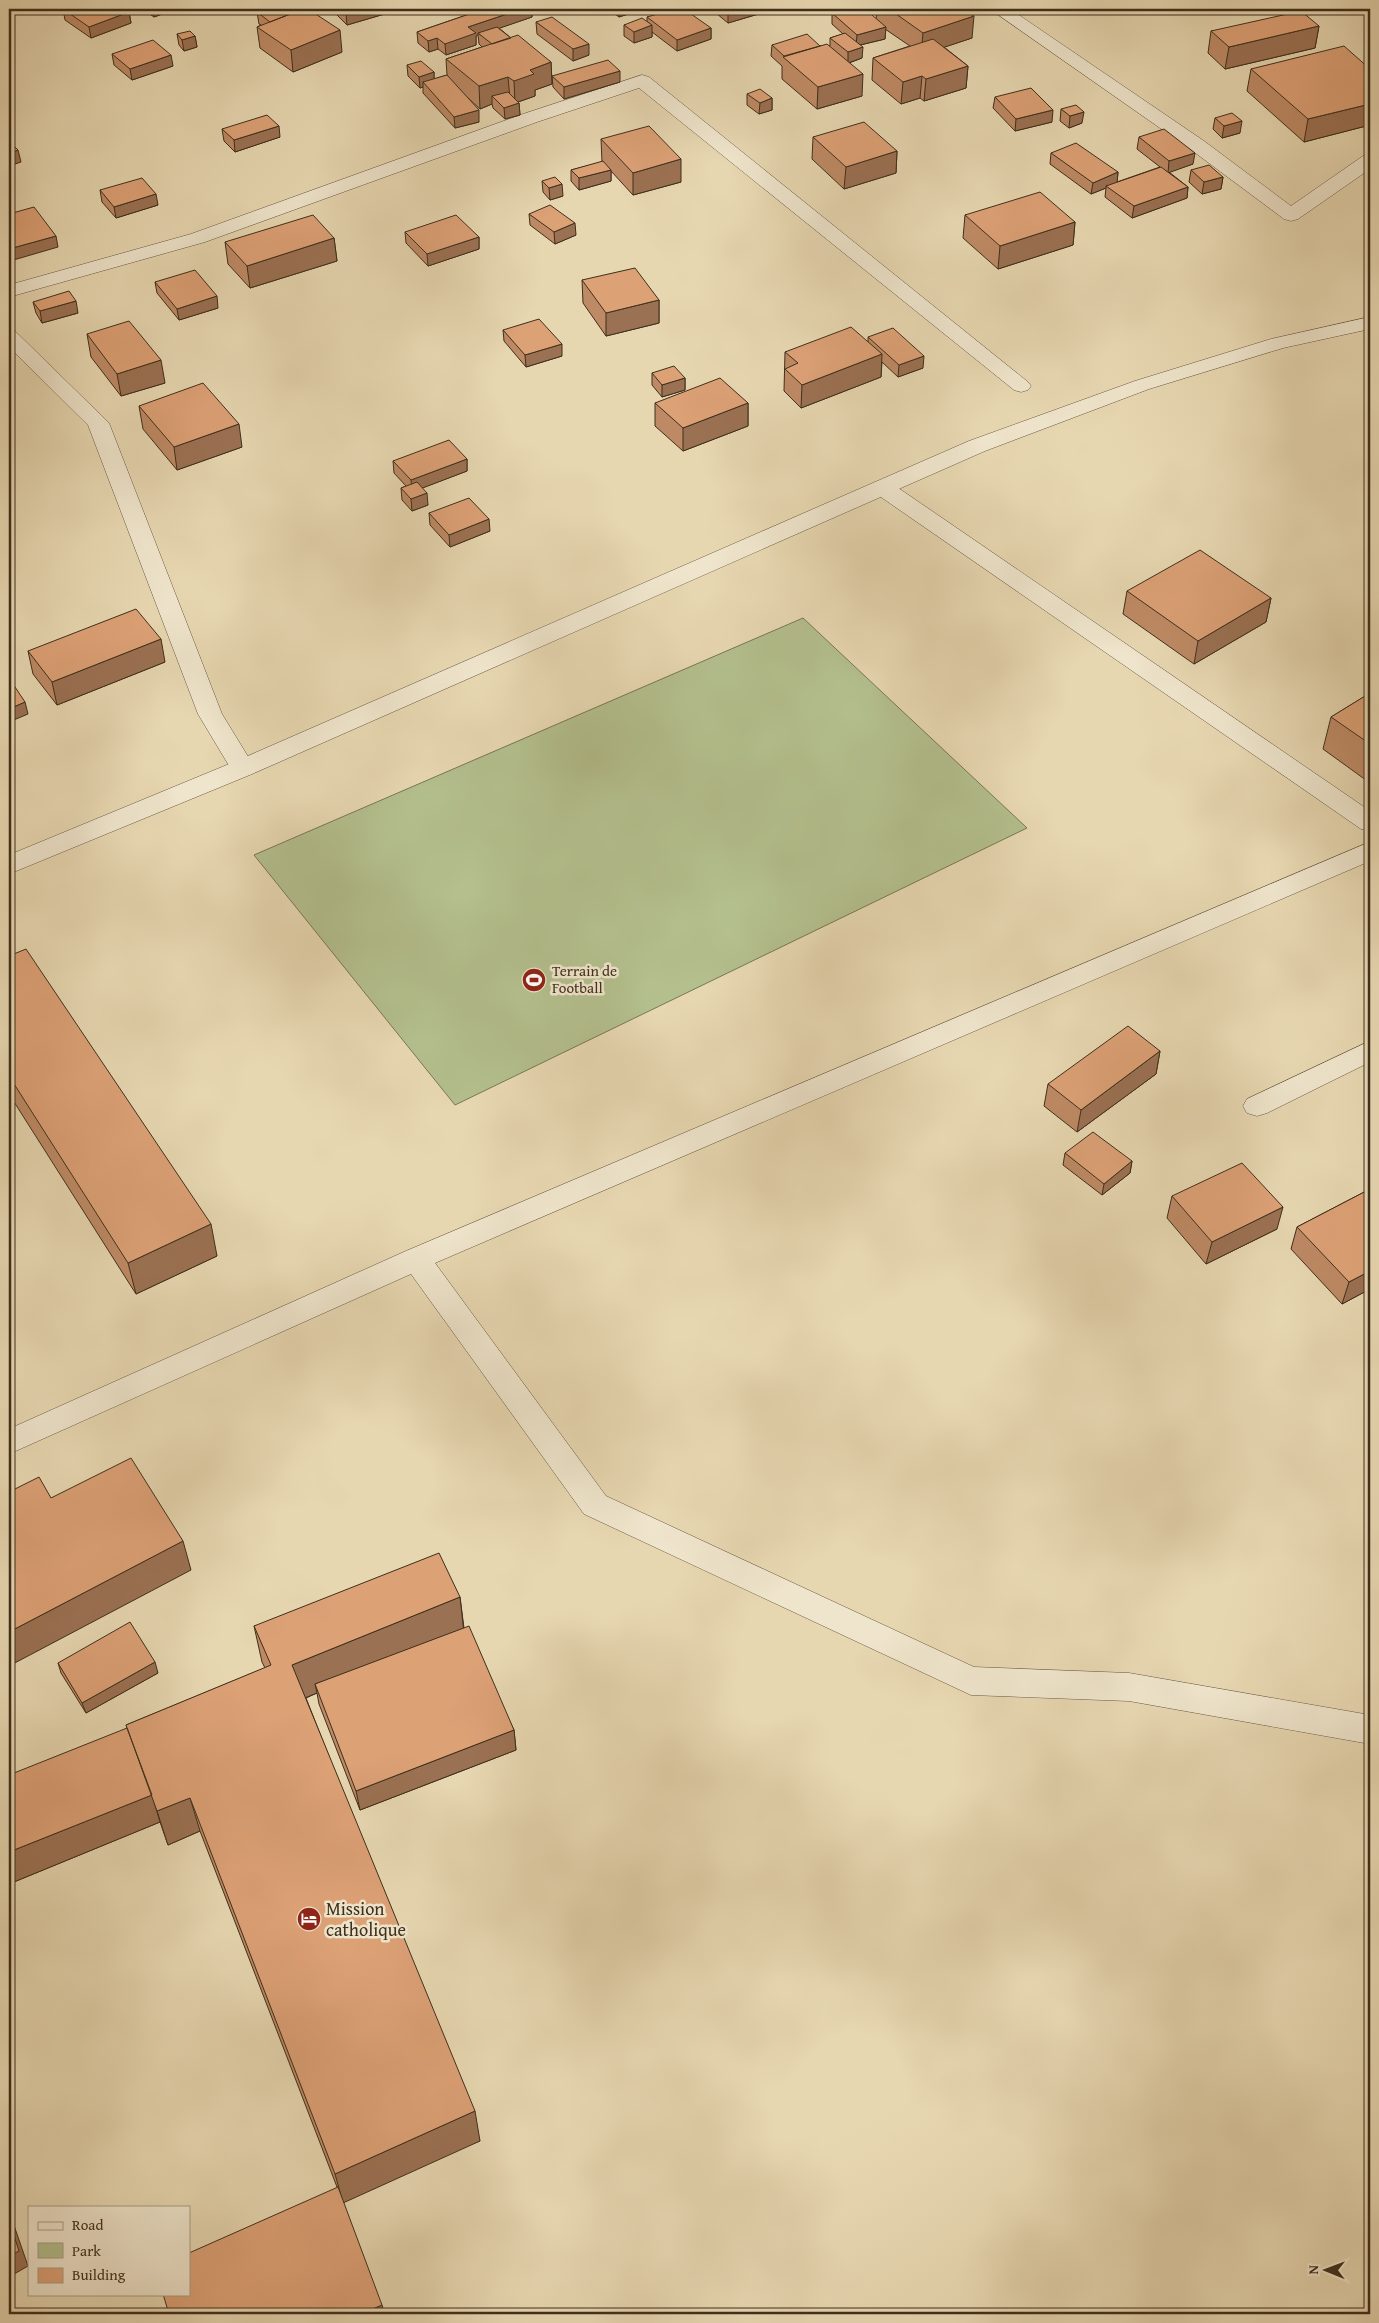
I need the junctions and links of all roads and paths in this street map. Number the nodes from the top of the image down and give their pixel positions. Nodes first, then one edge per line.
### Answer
1 (999, 9) edge
2 (1370, 160) edge
3 (9, 291) edge
4 (1370, 323) edge
5 (9, 336) edge
6 (1021, 386) dead end
7 (883, 488) junction
8 (243, 768) junction
9 (1370, 823) edge
10 (1370, 850) edge
11 (9, 865) edge
12 (1370, 1051) edge
13 (1257, 1106) dead end
14 (416, 1259) junction
15 (9, 1442) edge
16 (1370, 1730) edge

1 - 2 street
3 - 6 street
4 - 7 street
5 - 8 street
7 - 8 street
7 - 9 street
8 - 11 street
10 - 14 street
12 - 13 street
14 - 15 street
14 - 16 street

